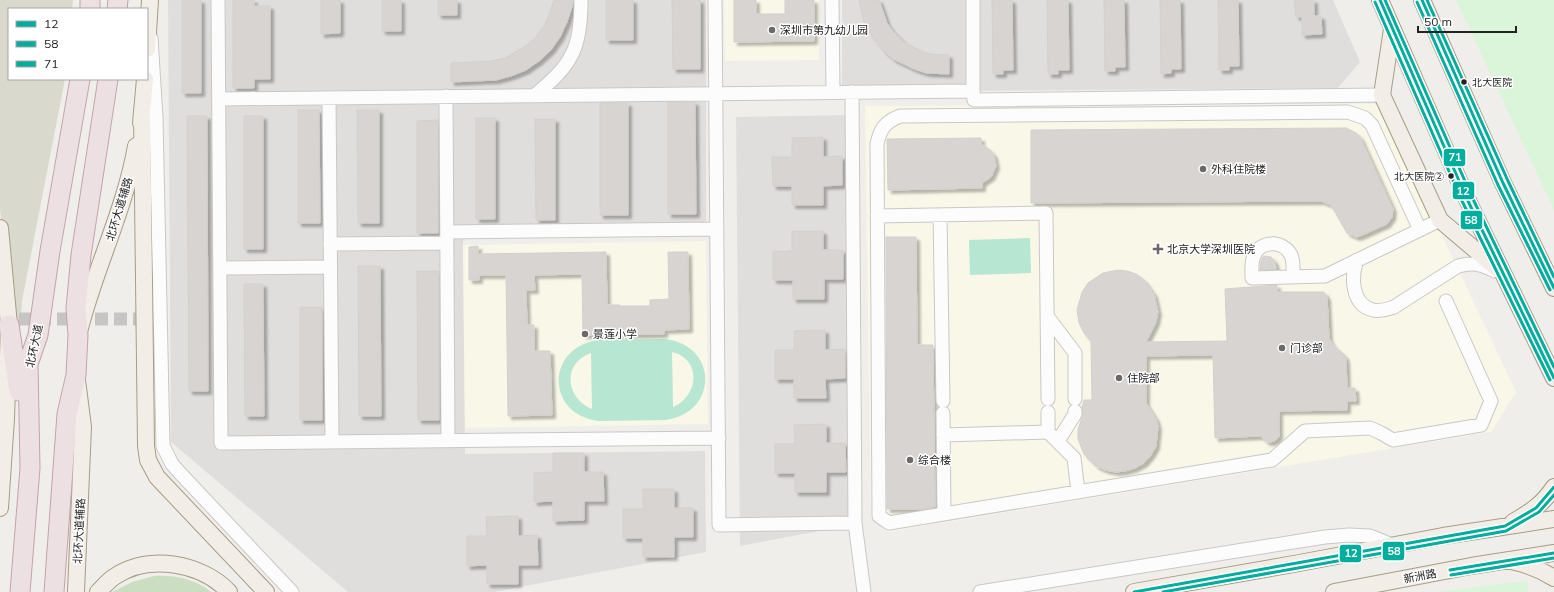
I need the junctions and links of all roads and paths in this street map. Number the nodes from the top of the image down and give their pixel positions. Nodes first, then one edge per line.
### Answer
1 (218, 0) edge
2 (581, 0) edge
3 (715, 0) edge
4 (832, 0) edge
5 (973, 0) edge
6 (1380, 0) edge
7 (1422, 0) edge
8 (149, 7) edge
9 (148, 28) edge
10 (1392, 29) junction
11 (80, 80) edge
12 (108, 80) edge
13 (145, 80) edge
14 (973, 90) junction
15 (833, 92) junction
16 (852, 92) junction
17 (716, 93) junction
18 (1382, 95) junction
19 (446, 96) junction
20 (535, 96) junction
21 (329, 98) junction
22 (218, 99) junction
23 (142, 113) junction
24 (940, 215) junction
25 (877, 216) junction
26 (1440, 220) junction
27 (0, 228) edge
28 (717, 229) junction
29 (1420, 230) junction
30 (447, 237) junction
31 (330, 244) junction
32 (1357, 260) junction
33 (330, 267) junction
34 (220, 268) junction
35 (1504, 274) junction
36 (1293, 277) dead end
37 (1554, 288) edge
38 (1446, 300) dead end
39 (1047, 316) junction
40 (9, 325) junction
41 (78, 335) junction
42 (76, 375) junction
43 (1554, 378) edge
44 (1048, 432) junction
45 (943, 435) junction
46 (718, 438) junction
47 (448, 441) junction
48 (1058, 441) junction
49 (332, 442) junction
50 (30, 468) junction
51 (1554, 488) edge
52 (1078, 492) junction
53 (0, 508) edge
54 (944, 514) junction
55 (1554, 519) edge
56 (855, 523) junction
57 (1505, 526) junction
58 (1392, 545) junction
59 (1554, 553) edge
60 (1509, 560) junction
61 (1554, 578) edge
62 (20, 592) edge
63 (54, 592) edge
64 (76, 592) edge
65 (98, 592) edge
66 (229, 592) edge
67 (266, 592) edge
68 (292, 592) edge
69 (864, 592) edge
70 (980, 592) edge
71 (1134, 592) edge
72 (1334, 592) edge

1 - 22 street
2 - 20 street
3 - 17 street
4 - 15 street
5 - 14 street
6 - 10 main road
7 - 37 main road
8 - 9 main road
8 - 68 street
10 - 18 main road
10 - 35 main road
11 - 50 highway, 北环大道
12 - 41 highway
13 - 23 main road, 北环大道辅路
14 - 16 street
14 - 18 street
15 - 16 street
15 - 17 street
16 - 56 street
17 - 20 street
17 - 28 street
18 - 26 main road
19 - 20 street
19 - 21 street
19 - 30 street
21 - 22 street
21 - 31 street
22 - 34 street
23 - 41 main road, 北环大道辅路
23 - 67 main road
24 - 25 street
24 - 39 street
24 - 45 street
25 - 29 street
25 - 54 street
26 - 29 street
26 - 35 main road
27 - 40 main road
28 - 30 street
28 - 46 street
29 - 32 street
30 - 31 street
30 - 47 street
31 - 33 street
32 - 35 street
32 - 36 street
33 - 34 street
33 - 49 street
34 - 49 street
35 - 43 main road
38 - 52 street
39 - 44 street
39 - 48 street
40 - 50 highway
40 - 53 main road
41 - 42 highway
42 - 63 highway
42 - 64 main road, 北环大道辅路
44 - 45 street
44 - 48 street
45 - 54 street
46 - 47 street
46 - 56 street
47 - 49 street
48 - 52 street
50 - 62 highway, 北环大道
51 - 57 main road
52 - 54 street
55 - 57 main road
56 - 69 street
57 - 58 main road
58 - 70 street
58 - 71 main road
59 - 60 main road, 新洲路
60 - 61 main road
60 - 72 main road, 新洲路
65 - 66 main road

